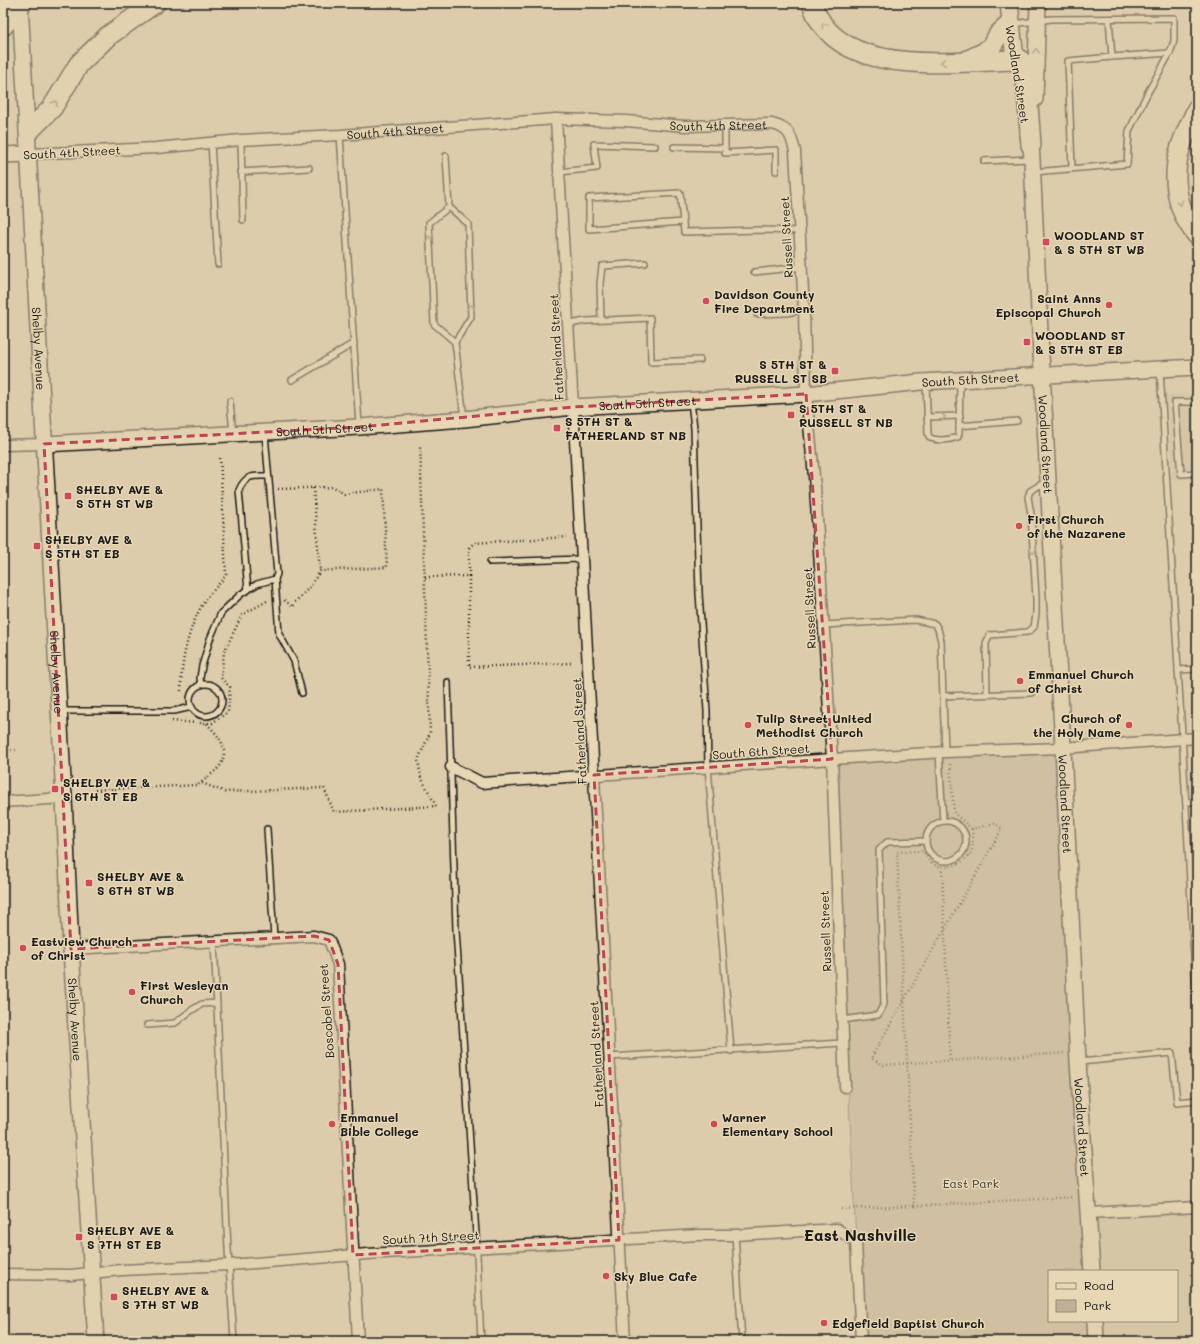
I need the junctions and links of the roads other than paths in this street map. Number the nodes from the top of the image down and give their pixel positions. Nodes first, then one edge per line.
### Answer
1 (20, 3) edge
2 (155, 3) edge
3 (812, 3) edge
4 (1009, 3) edge
5 (1038, 3) edge
6 (1109, 19) junction
7 (1038, 20) junction
8 (1010, 24) junction
9 (3, 26) edge
10 (1170, 53) junction
11 (1112, 58) junction
12 (1015, 60) junction
13 (964, 62) junction
14 (1197, 109) edge
15 (556, 120) junction
16 (725, 125) junction
17 (786, 130) joint
18 (28, 131) junction
19 (340, 135) junction
20 (241, 140) junction
21 (211, 142) junction
22 (655, 146) dead end
23 (674, 147) dead end
24 (725, 148) junction
25 (29, 154) junction
26 (3, 155) edge
27 (446, 156) dead end
28 (1032, 159) junction
29 (984, 161) dead end
30 (309, 168) dead end
31 (1072, 168) junction
32 (776, 171) dead end
33 (241, 172) junction
34 (559, 172) junction
35 (449, 207) junction
36 (243, 220) dead end
37 (683, 222) junction
38 (799, 231) junction
39 (1197, 235) edge
40 (645, 263) dead end
41 (218, 264) dead end
42 (801, 267) junction
43 (754, 272) dead end
44 (804, 309) junction
45 (757, 314) dead end
46 (602, 320) junction
47 (569, 324) junction
48 (455, 342) junction
49 (354, 343) junction
50 (700, 360) dead end
51 (1197, 367) edge
52 (1160, 369) junction
53 (1043, 376) junction
54 (292, 380) dead end
55 (960, 380) junction
56 (926, 382) junction
57 (806, 394) junction
58 (691, 400) junction
59 (230, 401) dead end
60 (1197, 402) edge
61 (572, 407) junction
62 (960, 416) junction
63 (927, 417) junction
64 (464, 419) junction
65 (1017, 422) dead end
66 (959, 426) junction
67 (359, 427) junction
68 (265, 432) junction
69 (233, 434) junction
70 (44, 444) junction
71 (3, 445) edge
72 (1197, 473) edge
73 (268, 476) junction
74 (1048, 481) junction
75 (582, 559) junction
76 (490, 562) dead end
77 (275, 580) junction
78 (248, 590) junction
79 (824, 625) junction
80 (1197, 669) edge
81 (1178, 670) junction
82 (448, 682) dead end
83 (201, 685) junction
84 (302, 693) dead end
85 (1031, 693) dead end
86 (987, 694) junction
87 (943, 696) junction
88 (192, 707) junction
89 (59, 711) junction
90 (1197, 738) edge
91 (1182, 739) junction
92 (1064, 748) junction
93 (942, 752) junction
94 (832, 759) junction
95 (451, 767) junction
96 (708, 767) junction
97 (594, 775) junction
98 (64, 798) junction
99 (3, 802) edge
100 (1186, 802) junction
101 (1197, 802) edge
102 (943, 822) junction
103 (267, 829) dead end
104 (926, 841) junction
105 (274, 938) junction
106 (214, 941) junction
107 (71, 949) junction
108 (217, 1003) junction
109 (1197, 1014) edge
110 (842, 1020) junction
111 (146, 1025) dead end
112 (842, 1043) junction
113 (731, 1051) junction
114 (610, 1057) junction
115 (1074, 1057) junction
116 (845, 1087) dead end
117 (1197, 1100) edge
118 (1197, 1207) edge
119 (1089, 1213) junction
120 (735, 1235) junction
121 (619, 1240) junction
122 (476, 1248) junction
123 (353, 1255) junction
124 (229, 1265) junction
125 (1092, 1270) edge
126 (92, 1272) junction
127 (3, 1274) edge
128 (1095, 1322) edge
129 (96, 1341) edge
130 (234, 1341) edge
131 (358, 1341) edge
132 (481, 1341) edge
133 (625, 1341) edge
134 (742, 1341) edge
135 (862, 1341) edge
136 (1096, 1341) edge

1 - 9 highway
1 - 18 main road, Shelby Avenue
18 -> 2 highway
13 -> 3 highway
4 - 8 main road, Woodland Street
5 - 7 main road, Woodland Street
6 - 7 lane
6 - 10 lane
6 - 11 lane
7 - 8 lane
28 -> 7 main road, Woodland Street
8 - 12 main road, Woodland Street
8 - 13 highway
10 - 11 lane
10 - 31 lane
11 - 31 lane
12 - 13 highway
12 - 28 highway
14 -> 39 highway
15 - 16 street, South 4th Street
15 - 19 street, South 4th Street
15 - 34 street, Fatherland Street
16 - 17 street, South 4th Street
16 - 24 lane
17 - 38 street, Russell Street
18 - 25 main road, Shelby Avenue
19 - 20 street, South 4th Street
19 - 49 lane
20 - 21 street, South 4th Street
20 - 33 lane
21 - 25 street, South 4th Street
21 - 41 lane
22 - 34 lane
23 - 24 lane
24 - 32 lane
25 - 26 main road, South 4th Street
25 - 70 main road, Shelby Avenue
27 - 35 lane
28 - 29 lane
28 - 31 lane
28 - 53 main road, Woodland Street
30 - 33 lane
33 - 36 lane
34 - 47 street, Fatherland Street
48 -> 35 lane
35 -> 48 lane
37 - 37 lane
37 - 38 lane
38 - 42 street, Russell Street
40 - 46 lane
42 - 43 lane
42 - 44 street, Russell Street
44 - 45 lane
44 - 57 street, Russell Street
46 - 47 lane
46 - 50 lane
47 - 61 street, Fatherland Street
48 - 64 lane
49 - 54 lane
49 - 67 lane
51 - 52 main road, South 5th Street
52 - 53 main road, South 5th Street
52 - 81 lane
53 - 55 main road, South 5th Street
53 - 74 main road, Woodland Street
55 - 56 main road, South 5th Street
55 - 62 lane
56 - 57 main road, South 5th Street
56 - 63 lane
57 - 58 main road, South 5th Street
57 - 79 street, Russell Street
58 - 61 main road, South 5th Street
58 - 96 lane
59 - 69 lane
60 - 72 lane
61 - 64 main road, South 5th Street
61 - 75 street, Fatherland Street
63 -> 62 lane
62 - 66 lane
63 - 66 lane
64 - 67 main road, South 5th Street
65 - 66 lane
67 - 68 main road, South 5th Street
68 - 69 main road, South 5th Street
68 - 73 lane
69 - 70 main road, South 5th Street
70 - 71 street, South 5th Street
70 - 89 main road, Shelby Avenue
73 - 77 lane
73 - 78 lane
74 -> 86 lane
74 - 92 main road, Woodland Street
75 - 76 lane
75 - 97 street, Fatherland Street
77 - 78 lane
77 - 84 lane
78 - 83 lane
79 - 87 lane
79 - 94 street, Russell Street
80 - 81 lane
81 - 91 lane
82 - 95 lane
83 - 88 lane
83 - 88 lane
85 - 86 lane
86 - 87 lane
87 - 93 lane
88 - 89 lane
89 - 98 main road, Shelby Avenue
90 - 91 street, South 6th Street
91 - 92 street, South 6th Street
91 - 100 lane
92 - 93 street, South 6th Street
92 - 115 main road, Woodland Street
93 - 94 street, South 6th Street
93 - 102 lane
94 - 96 street, South 6th Street
94 - 110 street, Russell Street
95 - 97 street, South 6th Street
95 - 122 lane
96 - 97 street, South 6th Street
96 - 113 lane
97 - 114 street, Fatherland Street
98 - 99 street
98 - 107 main road, Shelby Avenue
100 - 101 lane
100 - 109 lane
102 - 104 lane
102 - 104 lane
103 - 105 lane
104 - 110 lane
105 - 106 street, Boscobel Street
105 - 123 street, Boscobel Street
106 - 107 street, Boscobel Street
106 - 108 lane
107 - 126 main road, Shelby Avenue
108 - 111 lane
108 - 124 lane
110 - 112 street, Russell Street
112 - 113 lane
112 - 116 street, Russell Street
113 - 114 lane
114 - 121 street, Fatherland Street
115 - 117 lane
115 - 119 main road, Woodland Street
118 - 119 street
119 - 125 main road, Woodland Street
120 - 121 street, South 7th Street
120 - 134 lane
120 - 135 street, South 7th Street
121 - 122 street, South 7th Street
121 - 133 street, Fatherland Street
122 - 123 street, South 7th Street
122 - 132 lane
123 - 124 street, South 7th Street
123 - 131 street, Boscobel Street
124 - 126 street, South 7th Street
124 - 130 lane
126 - 127 street, South 7th Street
126 - 129 main road, Shelby Avenue
128 - 136 main road

